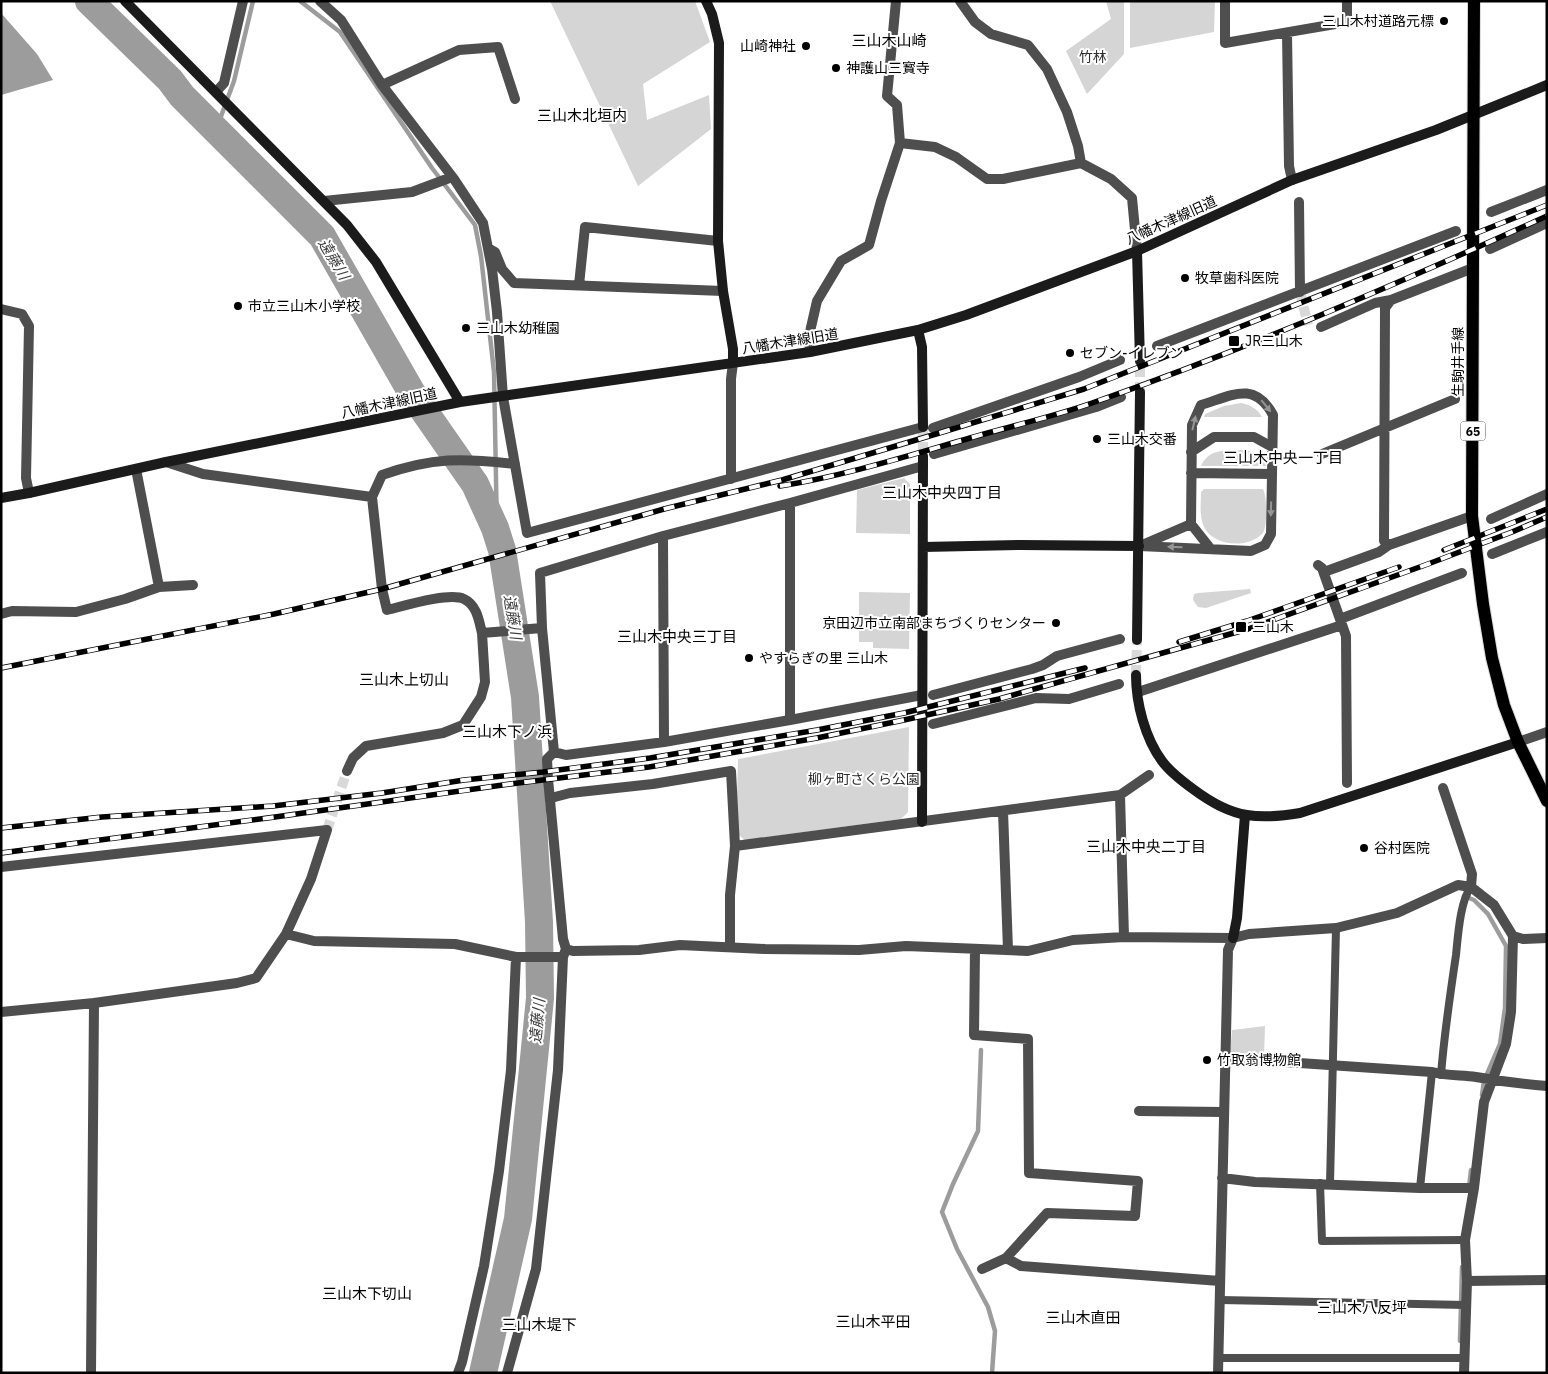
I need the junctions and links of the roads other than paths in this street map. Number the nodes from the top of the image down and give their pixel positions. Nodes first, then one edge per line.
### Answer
1 (126, 1) edge
2 (244, 1) edge
3 (320, 1) edge
4 (336, 1) edge
5 (706, 1) edge
6 (896, 1) edge
7 (960, 1) edge
8 (1225, 1) edge
9 (1347, 1) edge
10 (1474, 1) edge
11 (330, 11) junction
12 (1287, 33) junction
13 (382, 85) junction
14 (1547, 85) edge
15 (216, 92) junction
16 (516, 99) dead end
17 (1474, 114) junction
18 (900, 143) junction
19 (1081, 163) junction
20 (452, 176) junction
21 (1292, 180) junction
22 (1547, 190) edge
23 (324, 201) junction
24 (1299, 202) dead end
25 (1491, 212) dead end
26 (1547, 223) edge
27 (1456, 231) dead end
28 (718, 241) junction
29 (488, 248) junction
30 (1490, 249) dead end
31 (1137, 251) junction
32 (1473, 268) junction
33 (579, 285) junction
34 (722, 291) junction
35 (1300, 292) junction
36 (1391, 300) junction
37 (1, 309) edge
38 (1321, 327) dead end
39 (918, 330) junction
40 (1157, 346) dead end
41 (810, 352) junction
42 (1120, 360) dead end
43 (1140, 361) tunnel mouth
44 (733, 363) junction
45 (1140, 392) tunnel mouth
46 (503, 397) junction
47 (1121, 397) dead end
48 (1455, 399) dead end
49 (460, 402) junction
50 (928, 427) junction
51 (1385, 427) junction
52 (1272, 447) junction
53 (1191, 452) junction
54 (1322, 454) dead end
55 (927, 459) junction
56 (166, 462) junction
57 (515, 464) junction
58 (136, 469) junction
59 (1190, 473) junction
60 (1272, 474) junction
61 (731, 478) junction
62 (29, 493) junction
63 (1547, 494) edge
64 (372, 497) junction
65 (1, 498) edge
66 (790, 504) junction
67 (1472, 516) junction
68 (1491, 519) dead end
69 (1191, 524) junction
70 (1547, 532) edge
71 (663, 536) junction
72 (1390, 545) junction
73 (1139, 546) junction
74 (923, 547) junction
75 (1210, 548) junction
76 (1492, 554) dead end
77 (1462, 573) dead end
78 (193, 585) dead end
79 (158, 587) junction
80 (1, 614) edge
81 (1341, 622) junction
82 (542, 628) junction
83 (482, 632) junction
84 (1120, 639) dead end
85 (1137, 640) tunnel mouth
86 (1136, 675) tunnel mouth
87 (1119, 684) dead end
88 (1138, 692) junction
89 (922, 695) junction
90 (933, 695) dead end
91 (790, 720) junction
92 (933, 724) dead end
93 (1547, 732) edge
94 (664, 742) junction
95 (1518, 742) junction
96 (554, 752) junction
97 (347, 771) tunnel mouth
98 (1149, 775) dead end
99 (1347, 783) dead end
100 (1443, 788) dead end
101 (1120, 795) junction
102 (551, 798) junction
103 (1547, 801) edge
104 (1004, 811) junction
105 (1246, 815) junction
106 (922, 822) junction
107 (734, 846) junction
108 (1, 867) edge
109 (1469, 890) junction
110 (1336, 928) junction
111 (286, 934) junction
112 (1513, 936) junction
113 (1124, 937) junction
114 (1233, 938) junction
115 (1547, 938) edge
116 (730, 947) junction
117 (975, 950) junction
118 (1008, 950) junction
119 (561, 954) junction
120 (519, 957) junction
121 (94, 1002) junction
122 (1, 1012) edge
123 (1224, 1058) junction
124 (1332, 1066) junction
125 (1437, 1074) junction
126 (1491, 1080) junction
127 (1547, 1086) edge
128 (1140, 1111) dead end
129 (1223, 1112) junction
130 (1222, 1178) junction
131 (1325, 1184) junction
132 (1420, 1188) junction
133 (1474, 1188) junction
134 (1465, 1240) junction
135 (1006, 1258) junction
136 (982, 1269) dead end
137 (1547, 1280) edge
138 (1220, 1281) junction
139 (1467, 1281) junction
140 (1220, 1300) junction
141 (1466, 1305) junction
142 (1218, 1358) junction
143 (1464, 1358) junction
144 (90, 1373) edge
145 (458, 1373) edge
146 (507, 1373) edge
147 (1218, 1373) edge
148 (1464, 1373) edge

1 - 15 street
2 - 15 street
3 - 11 street
4 - 11 street
5 - 28 street
6 - 18 street
7 - 19 street
8 - 12 street
9 - 12 street
10 - 17 main road, 生駒井手線 / 65
11 - 13 street
12 - 21 street
13 - 16 street
13 - 20 street
14 - 17 street, 八幡木津線旧道
15 - 23 street
17 - 21 street, 八幡木津線旧道
17 - 32 main road, 生駒井手線 / 65
18 - 19 street
18 - 41 street
19 - 31 street
20 - 23 street
20 - 29 street
21 - 31 street, 八幡木津線旧道
22 - 25 street
23 - 49 street
24 - 35 street
26 - 30 street
27 - 35 street
28 - 33 street
28 - 34 street
29 - 33 street
29 - 46 street
31 - 39 street, 八幡木津線旧道
31 - 43 street
32 - 36 street
32 - 67 main road, 生駒井手線 / 65
33 - 34 street
34 - 44 street
35 - 40 street
36 - 38 street
36 - 51 street
37 - 62 street
39 - 41 street, 八幡木津線旧道
39 - 50 street
41 - 44 street, 八幡木津線旧道
42 - 50 street
44 - 46 street, 八幡木津線旧道
44 - 61 street
45 - 73 street
46 - 49 street, 八幡木津線旧道
46 - 57 street
47 - 55 street
48 - 51 street
49 - 56 street, 八幡木津線旧道
50 - 61 street
51 - 54 street
51 - 72 street
52 - 53 street
53 -> 52 street
52 - 60 street
53 - 59 street
55 - 66 street
55 - 74 street
56 - 58 street, 八幡木津線旧道
56 - 64 street
57 - 61 street
57 - 64 street
58 - 62 street, 八幡木津線旧道
58 - 79 street
59 - 60 street
59 - 69 street
60 -> 75 street
62 - 65 street, 八幡木津線旧道
63 - 68 street
64 - 83 street
66 - 71 street
66 - 91 street
67 - 72 street
67 - 95 main road, 生駒井手線 / 65
69 - 73 street
69 - 75 street
70 - 76 street
71 - 82 street
71 - 94 street
72 - 81 street
73 - 74 street
75 -> 73 street
73 - 85 street
74 - 89 street
77 - 81 street
78 - 79 street
79 - 80 street
81 - 88 street
81 - 99 street
82 - 83 street
82 - 96 street
83 - 97 street
84 - 90 street
86 - 88 street
87 - 92 street
88 - 105 street
89 - 91 street
89 - 106 street
91 - 94 street
93 - 95 street
94 - 96 street
95 - 103 main road, 生駒井手線 / 65
95 - 105 street
96 - 102 street
98 - 101 street
100 - 109 street
101 - 104 street
101 - 113 street
102 - 107 street
102 - 119 street
104 - 106 street
104 - 118 street
105 - 114 street
106 - 107 street
107 - 116 street
108 - 111 street
109 - 110 street
109 - 112 street
109 - 125 lane
110 - 114 street
110 - 124 lane
111 - 120 street
111 - 121 street
112 - 115 street
112 - 126 street
113 - 114 street
113 - 118 street
114 - 123 street
116 - 117 street
116 - 119 street
117 - 118 street
117 - 135 street
119 - 120 street
119 - 146 street
120 - 145 street
121 - 122 street
121 - 144 street
123 - 124 street
123 - 129 street
124 - 125 street
124 - 131 lane
125 - 126 street
125 - 132 lane
126 - 127 street
126 - 133 street
128 - 129 street
129 - 130 street
130 - 131 street
130 - 138 street
131 - 132 street
131 - 134 lane
132 - 133 street
133 - 134 street
134 - 139 street
135 - 136 street
135 - 138 street
137 - 139 street
138 - 140 street
139 - 141 street
140 - 141 lane
140 - 142 street
141 - 143 street
142 - 143 lane
142 - 147 street
143 - 148 street

